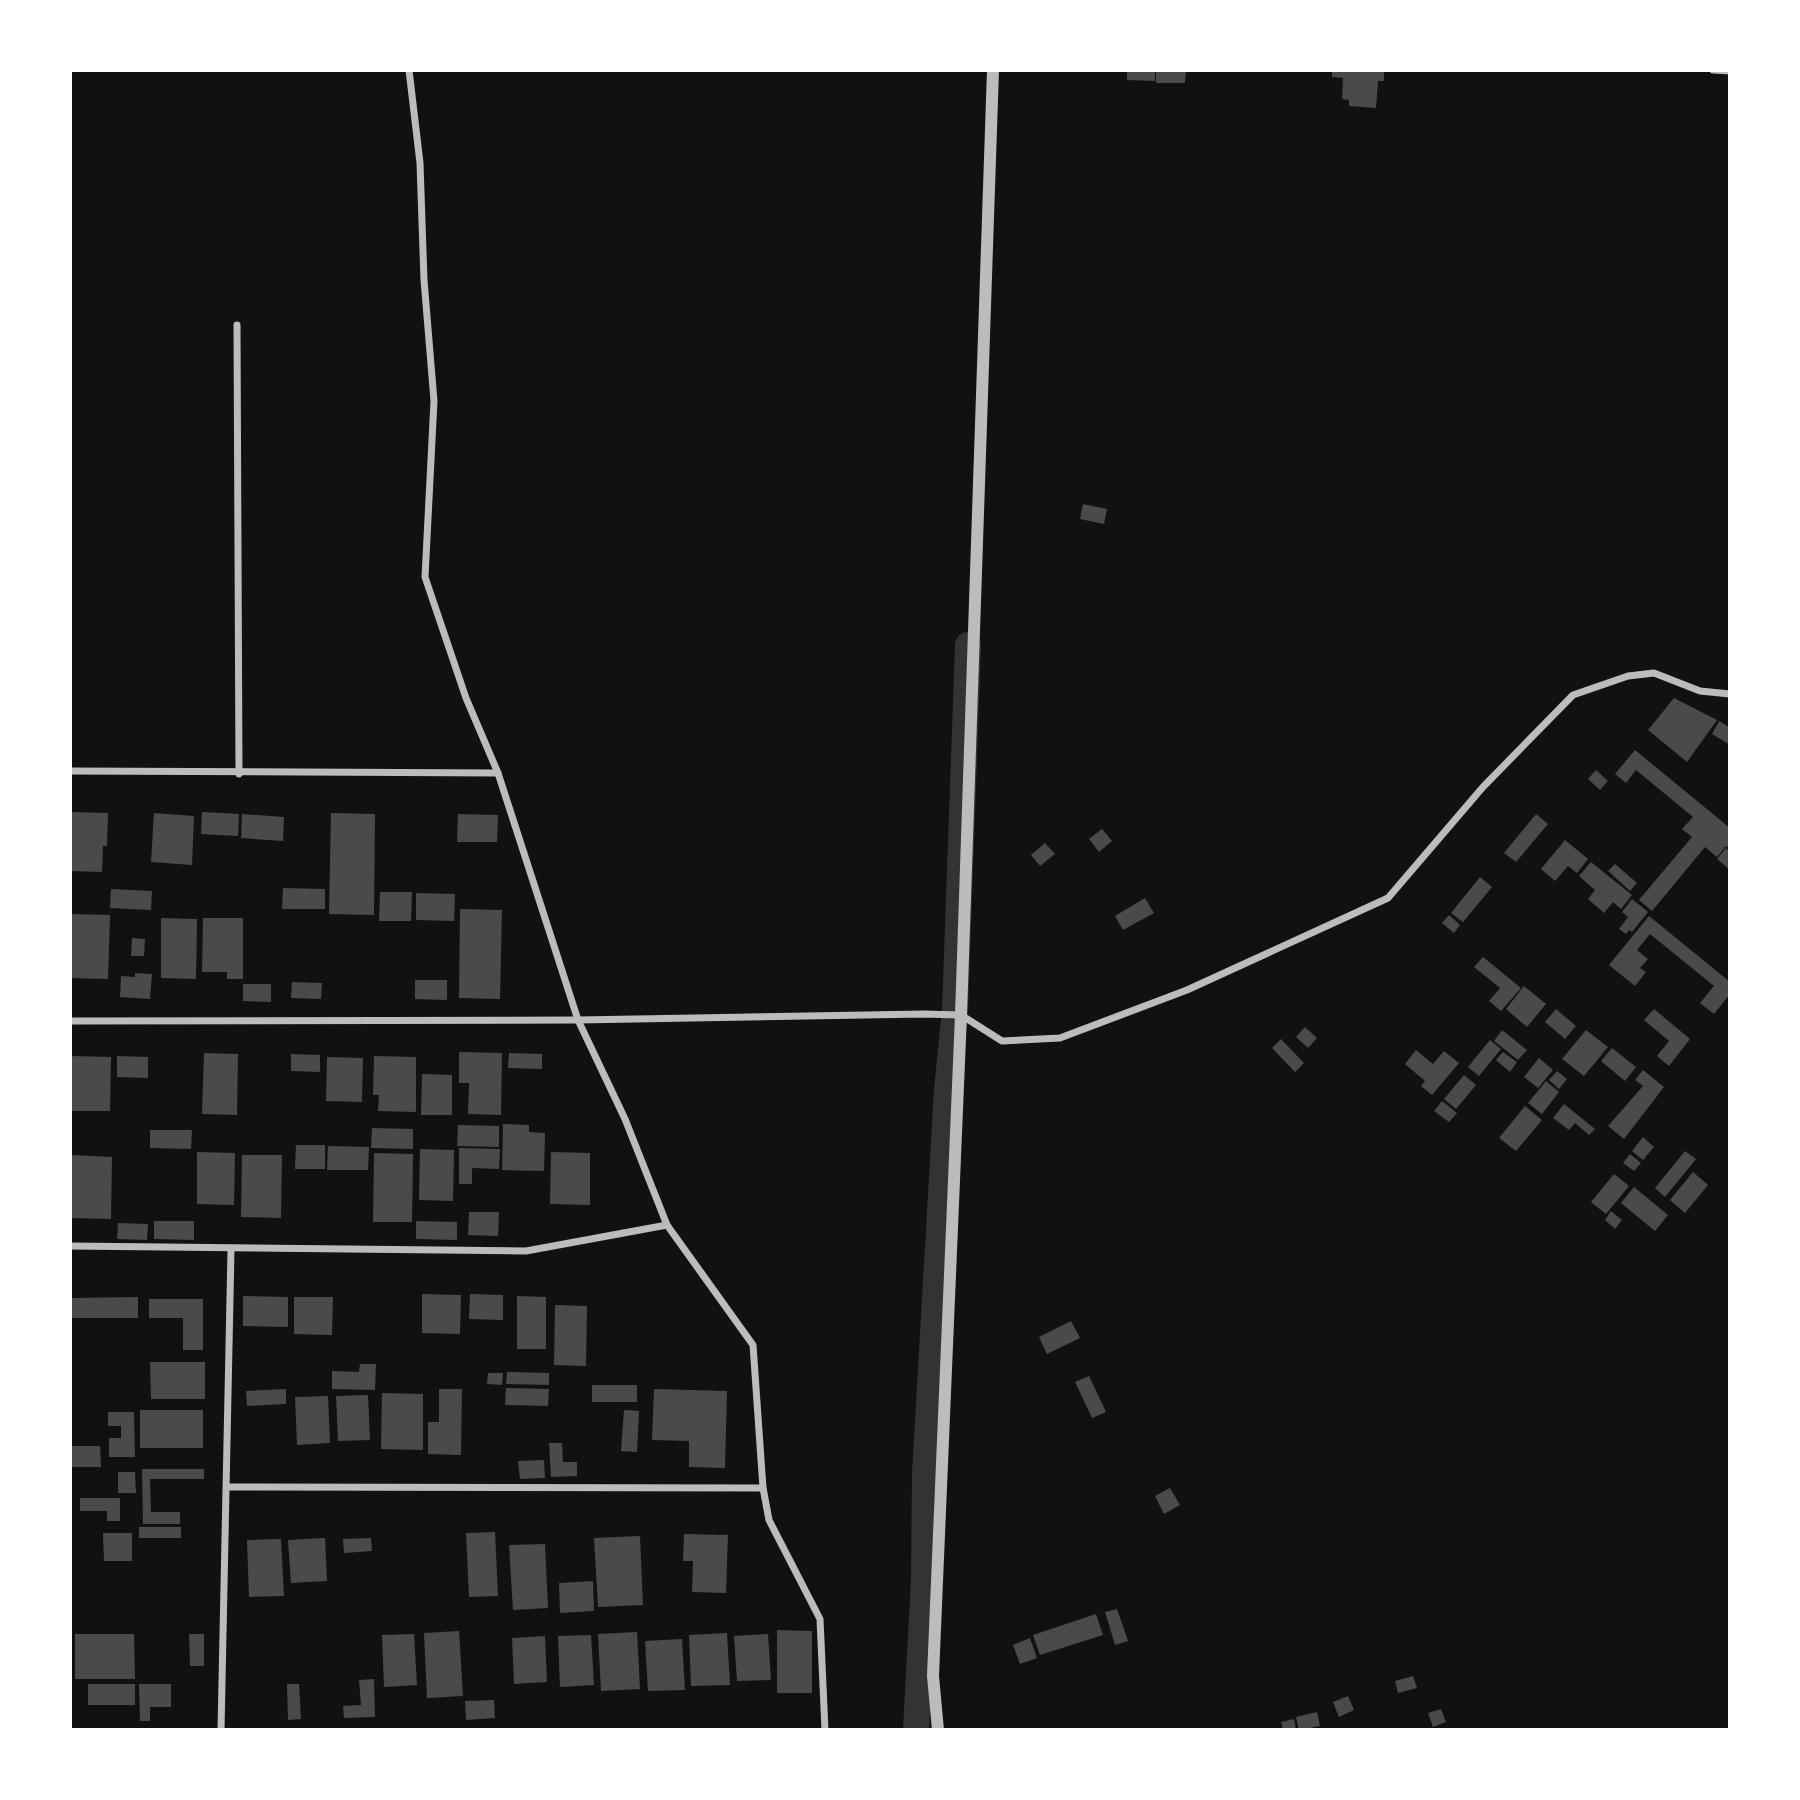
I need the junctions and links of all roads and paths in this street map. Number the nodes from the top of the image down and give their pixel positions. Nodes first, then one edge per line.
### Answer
1 (409, 70) edge
2 (993, 70) edge
3 (1713, 70) edge
4 (1730, 71) edge
5 (237, 324) dead end
6 (1730, 694) edge
7 (70, 771) edge
8 (498, 773) junction
9 (239, 774) junction
10 (961, 1015) junction
11 (578, 1020) junction
12 (70, 1021) edge
13 (667, 1225) junction
14 (70, 1246) edge
15 (231, 1250) junction
16 (228, 1487) junction
17 (763, 1488) junction
18 (221, 1730) edge
19 (825, 1730) edge
20 (938, 1730) edge

1 - 8 street
2 - 10 street
3 - 4 street
5 - 9 street
6 - 10 street
7 - 9 street
8 - 9 street
8 - 11 street
10 - 11 street
10 - 20 street
11 - 12 street
11 - 13 street
13 - 15 street
13 - 17 street
14 - 15 street
15 - 16 street
16 - 17 street
16 - 18 street
17 - 19 street

